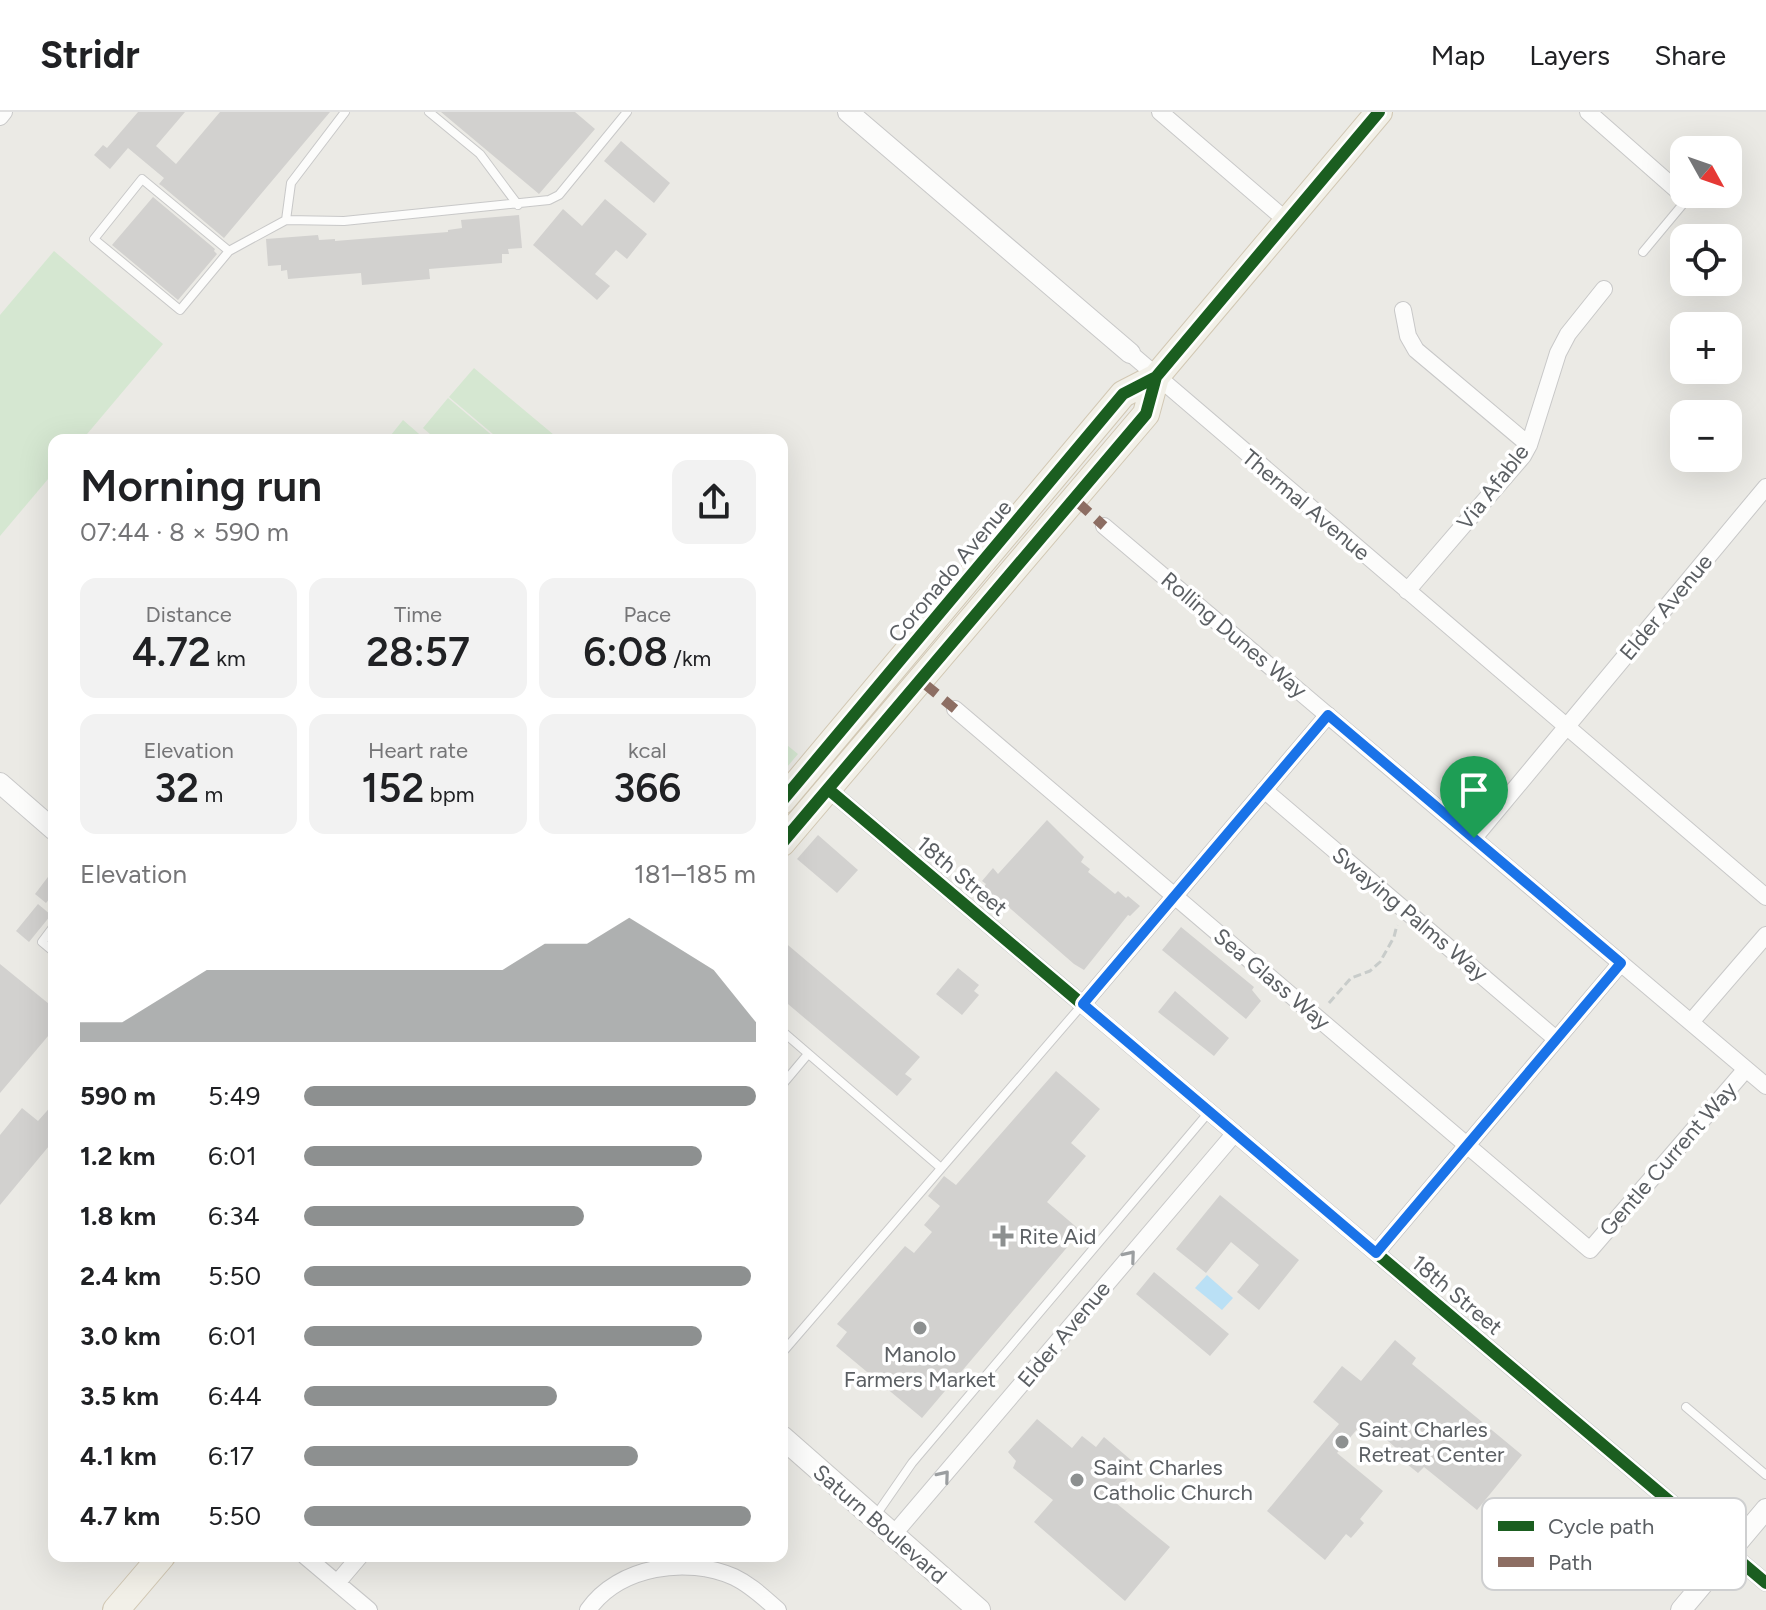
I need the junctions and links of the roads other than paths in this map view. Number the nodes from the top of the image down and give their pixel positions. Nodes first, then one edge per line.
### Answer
1 (4, 112) edge
2 (345, 112) edge
3 (429, 112) edge
4 (627, 112) edge
5 (848, 112) edge
6 (1160, 112) edge
7 (1379, 112) edge
8 (1588, 112) edge
9 (0, 117) edge
10 (1670, 180) edge
11 (518, 205) junction
12 (1679, 208) edge
13 (286, 220) junction
14 (1287, 221) junction
15 (229, 251) junction
16 (1643, 252) dead end
17 (1604, 289) dead end
18 (1403, 310) dead end
19 (1130, 353) joint
20 (1156, 377) junction
21 (1529, 445) junction
22 (1766, 487) edge
23 (1104, 526) dead end
24 (1407, 591) junction
25 (955, 709) dead end
26 (1328, 715) junction
27 (1566, 727) junction
28 (808, 772) junction
29 (0, 783) edge
30 (828, 789) junction
31 (1264, 790) junction
32 (788, 794) edge
33 (48, 825) edge
34 (788, 836) edge
35 (1474, 838) junction
36 (1174, 896) junction
37 (1766, 897) edge
38 (1766, 935) edge
39 (1621, 963) junction
40 (1083, 1004) junction
41 (1691, 1022) junction
42 (788, 1036) edge
43 (1556, 1039) junction
44 (808, 1054) junction
45 (1746, 1069) junction
46 (788, 1078) edge
47 (1766, 1086) edge
48 (1209, 1111) junction
49 (1235, 1133) junction
50 (1467, 1145) junction
51 (941, 1168) junction
52 (1590, 1250) joint
53 (1376, 1253) junction
54 (788, 1346) edge
55 (1686, 1407) dead end
56 (788, 1442) edge
57 (1766, 1475) edge
58 (1666, 1498) edge
59 (1766, 1509) edge
60 (874, 1518) junction
61 (1746, 1533) edge
62 (893, 1535) junction
63 (157, 1562) edge
64 (312, 1562) edge
65 (355, 1562) edge
66 (1746, 1566) edge
67 (337, 1583) junction
68 (1766, 1583) edge
69 (1698, 1590) edge
70 (116, 1610) edge
71 (369, 1610) edge
72 (588, 1610) edge
73 (778, 1610) edge
74 (979, 1610) edge
75 (1681, 1610) edge

1 - 9 street
2 - 13 lane
3 - 11 lane
4 - 11 lane
5 - 19 street, Thermal Avenue
6 - 14 street
7 - 14 main road, Coronado Avenue
8 - 10 street
11 - 13 lane
12 - 16 lane
13 - 15 lane
14 - 20 main road, Coronado Avenue
15 - 15 lane
17 - 21 street, Via Afable
18 - 21 street
19 - 20 street, Thermal Avenue
20 - 24 street, Thermal Avenue
20 - 28 main road, Coronado Avenue
20 - 30 main road, Coronado Avenue
21 - 24 street, Via Afable
22 - 27 street, Elder Avenue
23 - 26 street, Rolling Dunes Way
24 - 27 street, Thermal Avenue
25 - 36 street, Sea Glass Way
26 - 31 street
26 - 35 street, Rolling Dunes Way
27 - 35 street, Elder Avenue
27 - 37 street, Thermal Avenue
28 - 30 main road
28 - 32 main road, Coronado Avenue
29 - 33 street
30 - 34 main road, Coronado Avenue
30 - 40 street, 18th Street
31 - 36 street
31 - 43 street, Swaying Palms Way
35 - 39 street, Rolling Dunes Way
36 - 40 street
36 - 50 street, Sea Glass Way
38 - 41 street
39 - 41 street, Rolling Dunes Way
39 - 43 street
40 - 48 street, 18th Street
40 - 51 lane
41 - 45 street, Rolling Dunes Way
42 - 44 lane
43 - 50 street
44 - 46 lane
44 - 51 lane
45 - 47 street, Rolling Dunes Way
45 - 52 street, Gentle Current Way
48 - 49 street, 18th Street
48 - 60 lane
49 - 53 street, 18th Street
62 -> 49 street, Elder Avenue
50 - 52 street, Sea Glass Way
50 - 53 street
51 - 54 lane
53 - 58 street, 18th Street
55 - 57 lane
56 - 60 main road, Saturn Boulevard
59 - 61 street
60 - 62 main road, Saturn Boulevard
62 - 74 main road, Saturn Boulevard
63 - 70 main road
64 - 67 street
65 - 67 street
66 - 68 street, 18th Street
67 - 71 street
69 - 75 street
72 - 73 street

